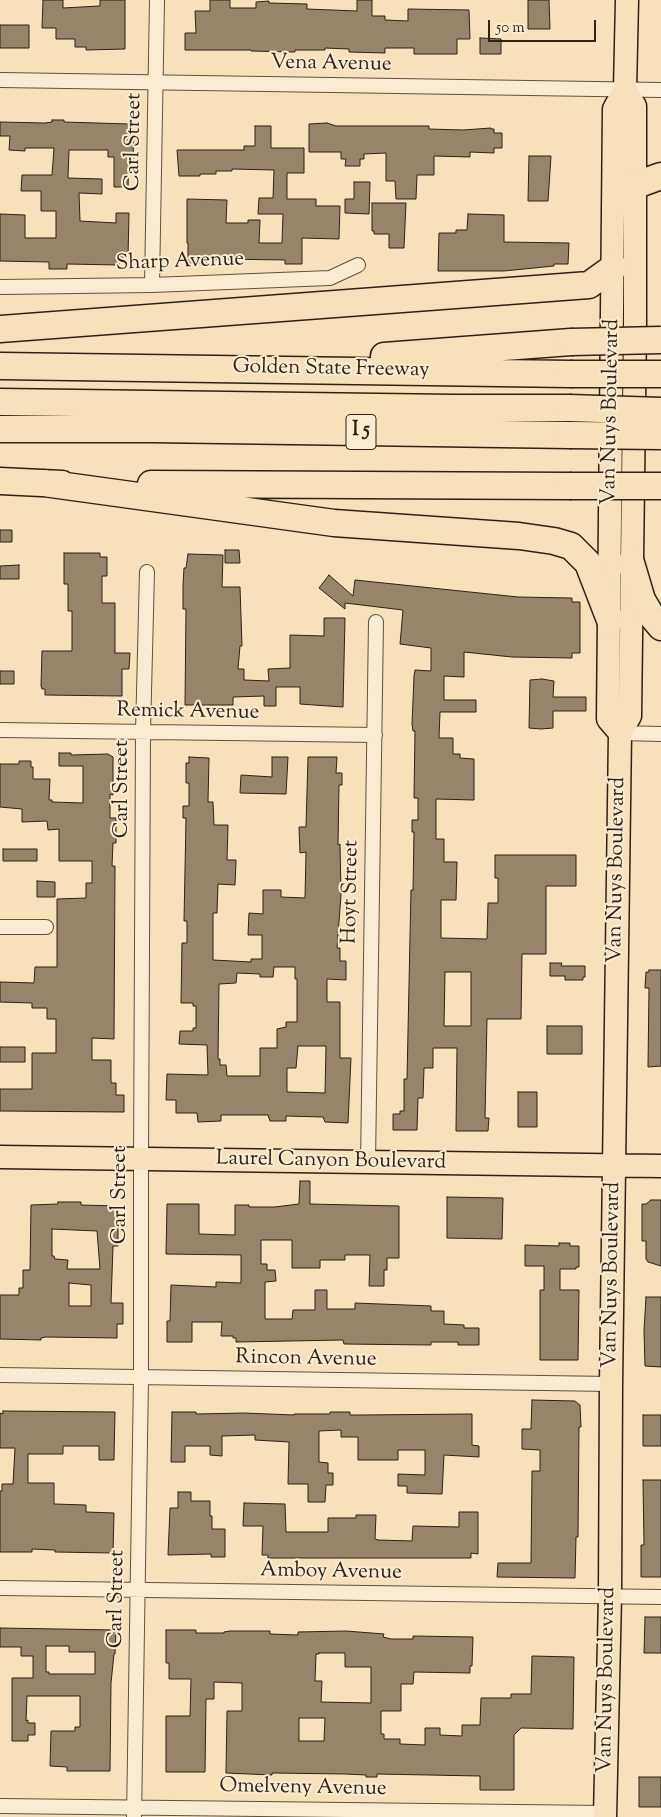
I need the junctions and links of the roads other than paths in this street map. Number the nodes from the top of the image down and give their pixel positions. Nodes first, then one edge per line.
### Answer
1 (157, 0) edge
2 (627, 0) edge
3 (0, 80) edge
4 (156, 83) junction
5 (625, 89) junction
6 (661, 90) edge
7 (661, 176) edge
8 (636, 185) junction
9 (358, 264) dead end
10 (614, 267) junction
11 (152, 285) junction
12 (0, 287) edge
13 (0, 329) edge
14 (661, 340) edge
15 (0, 366) edge
16 (58, 366) junction
17 (215, 368) junction
18 (661, 374) edge
19 (0, 391) edge
20 (0, 402) edge
21 (661, 411) edge
22 (0, 429) edge
23 (661, 436) edge
24 (0, 481) edge
25 (44, 484) junction
26 (661, 486) edge
27 (631, 563) junction
28 (147, 572) dead end
29 (610, 620) junction
30 (376, 622) dead end
31 (661, 627) edge
32 (0, 730) edge
33 (143, 732) junction
34 (620, 733) junction
35 (661, 734) edge
36 (375, 735) junction
37 (0, 927) edge
38 (46, 927) dead end
39 (0, 1158) edge
40 (140, 1159) junction
41 (368, 1162) junction
42 (614, 1165) junction
43 (661, 1166) edge
44 (0, 1375) edge
45 (142, 1378) junction
46 (611, 1384) junction
47 (0, 1588) edge
48 (138, 1590) junction
49 (610, 1596) junction
50 (661, 1597) edge
51 (0, 1806) edge
52 (133, 1812) edge
53 (605, 1815) edge

1 - 4 street, Carl Street
2 - 5 main road, Van Nuys Boulevard
3 - 4 street, Vena Avenue
4 - 5 street, Vena Avenue
4 - 11 street, Carl Street
5 - 6 street, Vena Avenue
5 - 8 main road, Van Nuys Boulevard
5 - 10 main road, Van Nuys Boulevard
7 - 8 highway
8 - 27 main road, Van Nuys Boulevard
9 - 11 street, Sharp Avenue
10 - 13 highway
10 - 29 main road, Van Nuys Boulevard
11 - 12 street, Sharp Avenue
14 - 17 highway, bridge
15 - 16 highway, Golden State Freeway
16 - 17 highway, Golden State Freeway
16 - 19 highway
17 - 18 highway, Golden State Freeway, bridge
20 - 21 highway, bridge
22 - 23 highway, I 5, bridge
24 - 25 highway
25 - 26 highway, bridge
25 - 29 highway
27 - 31 highway
27 - 34 main road, Van Nuys Boulevard
28 - 33 street, Carl Street
29 - 34 main road, Van Nuys Boulevard
30 - 36 street, Hoyt Street
32 - 33 street, Remick Avenue
33 - 36 street, Remick Avenue
33 - 40 street, Carl Street
34 - 35 street
34 - 42 main road, Van Nuys Boulevard
36 - 41 street, Hoyt Street
37 - 38 street
39 - 40 main road, Laurel Canyon Boulevard
40 - 41 main road, Laurel Canyon Boulevard
40 - 45 street, Carl Street
41 - 42 main road, Laurel Canyon Boulevard
42 - 43 main road, Laurel Canyon Boulevard
42 - 46 main road, Van Nuys Boulevard
44 - 45 street, Rincon Avenue
45 - 46 street, Rincon Avenue
45 - 48 street, Carl Street
46 - 49 main road, Van Nuys Boulevard
47 - 48 street, Amboy Avenue
48 - 49 street, Amboy Avenue
48 - 52 street, Carl Street
49 - 50 street, Amboy Avenue
49 - 53 main road, Van Nuys Boulevard
51 - 52 street, Omelveny Avenue
52 - 53 street, Omelveny Avenue

